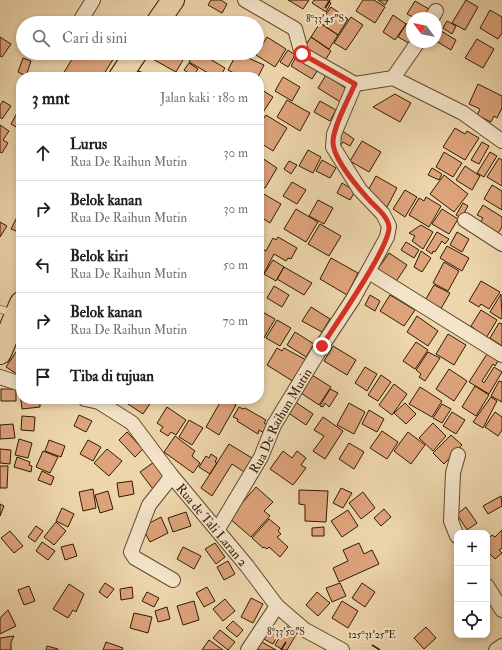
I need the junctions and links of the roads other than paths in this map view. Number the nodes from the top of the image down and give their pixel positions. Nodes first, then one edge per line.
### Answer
1 (93, 0) edge
2 (173, 0) edge
3 (245, 0) edge
4 (83, 16) edge
5 (162, 16) edge
6 (414, 48) edge
7 (131, 60) edge
8 (123, 72) edge
9 (392, 78) junction
10 (355, 84) junction
11 (502, 141) edge
12 (465, 220) dead end
13 (502, 244) edge
14 (369, 272) junction
15 (13, 309) edge
16 (0, 353) edge
17 (502, 355) edge
18 (0, 377) edge
19 (16, 382) edge
20 (104, 404) edge
21 (458, 455) dead end
22 (171, 475) junction
23 (218, 529) junction
24 (455, 530) edge
25 (173, 580) dead end
26 (490, 591) edge
27 (277, 606) junction
28 (502, 610) edge
29 (502, 646) edge
30 (248, 650) edge
31 (342, 650) edge
32 (496, 650) edge

1 - 4 street
2 - 5 main road
3 - 10 street
6 - 9 street
7 - 8 main road
9 - 10 street
9 - 11 street
10 - 14 street, Rua De Raihun Mutin
12 - 13 street
14 - 17 street
14 - 23 street, Rua De Raihun Mutin
15 - 16 main road
18 - 19 street
20 - 22 street, Rua de Tali Laran 2
21 - 24 street
22 - 23 street, Rua de Tali Laran 2
22 - 25 street
23 - 27 street, Rua de Tali Laran 2
26 - 28 street
27 - 30 street
27 - 31 street, Rua de Tali Laran 2
29 - 32 street

